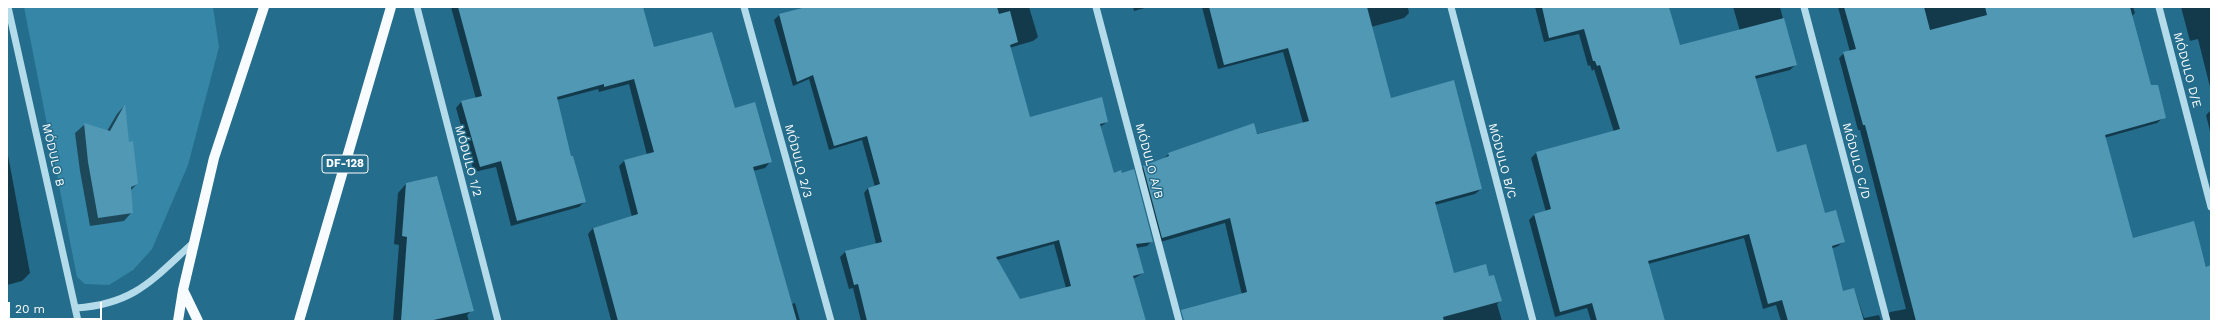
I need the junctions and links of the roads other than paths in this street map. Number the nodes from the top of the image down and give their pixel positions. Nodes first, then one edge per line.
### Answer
1 (8, 7) edge
2 (264, 7) edge
3 (391, 7) edge
4 (417, 7) edge
5 (744, 7) edge
6 (1096, 7) edge
7 (1451, 7) edge
8 (1804, 7) edge
9 (2159, 7) edge
10 (2211, 207) edge
11 (195, 241) junction
12 (183, 290) junction
13 (303, 306) junction
14 (76, 308) junction
15 (78, 321) edge
16 (178, 321) edge
17 (198, 321) edge
18 (291, 321) edge
19 (299, 321) edge
20 (498, 321) edge
21 (831, 321) edge
22 (1180, 321) edge
23 (1533, 321) edge
24 (1887, 321) edge

1 - 14 street, MÓDULO B
2 - 11 main road
3 - 13 main road, DF-128 / DF-128
4 - 20 street, MÓDULO 1/2
5 - 21 street, MÓDULO 2/3
6 - 22 street, MÓDULO A/B
7 - 23 street, MÓDULO B/C
8 - 24 street, MÓDULO C/D
9 - 10 street, MÓDULO D/E
11 - 12 main road
11 - 14 street
12 - 16 main road
12 - 17 main road
13 - 18 main road
13 - 19 main road, DF-128 / DF-128
14 - 15 street, MÓDULO B

